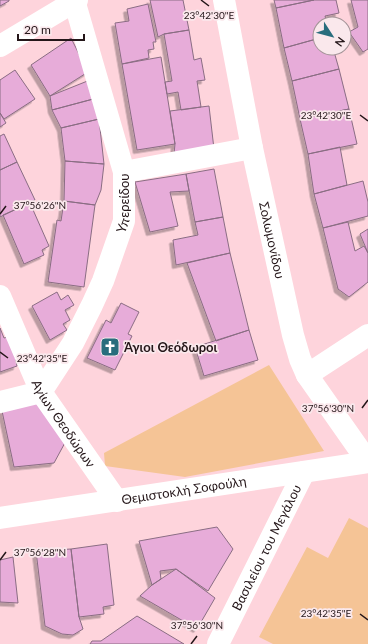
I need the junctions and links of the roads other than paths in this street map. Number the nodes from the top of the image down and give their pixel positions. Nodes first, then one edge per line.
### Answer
1 (75, 0) edge
2 (224, 0) edge
3 (0, 46) edge
4 (252, 148) junction
5 (124, 172) junction
6 (0, 296) edge
7 (368, 335) edge
8 (307, 375) junction
9 (42, 392) junction
10 (0, 402) edge
11 (368, 462) edge
12 (304, 472) junction
13 (117, 501) junction
14 (0, 518) edge
15 (218, 644) edge

1 - 3 street
1 - 5 street, Υπερείδου
2 - 4 street, Σολωμονίδου
4 - 5 street
4 - 8 street, Σολωμονίδου
5 - 9 street, Υπερείδου
6 - 9 street, Αγίων Θεοδώρων
7 - 8 street
8 - 11 street, Σολωμονίδου
9 - 10 street
9 - 13 street, Αγίων Θεοδώρων
11 - 12 street, Θεμιστοκλή Σοφούλη
12 - 13 street, Θεμιστοκλή Σοφούλη
12 - 15 street, Βασιλείου του Μεγάλου
13 - 14 street, Θεμιστοκλή Σοφούλη

